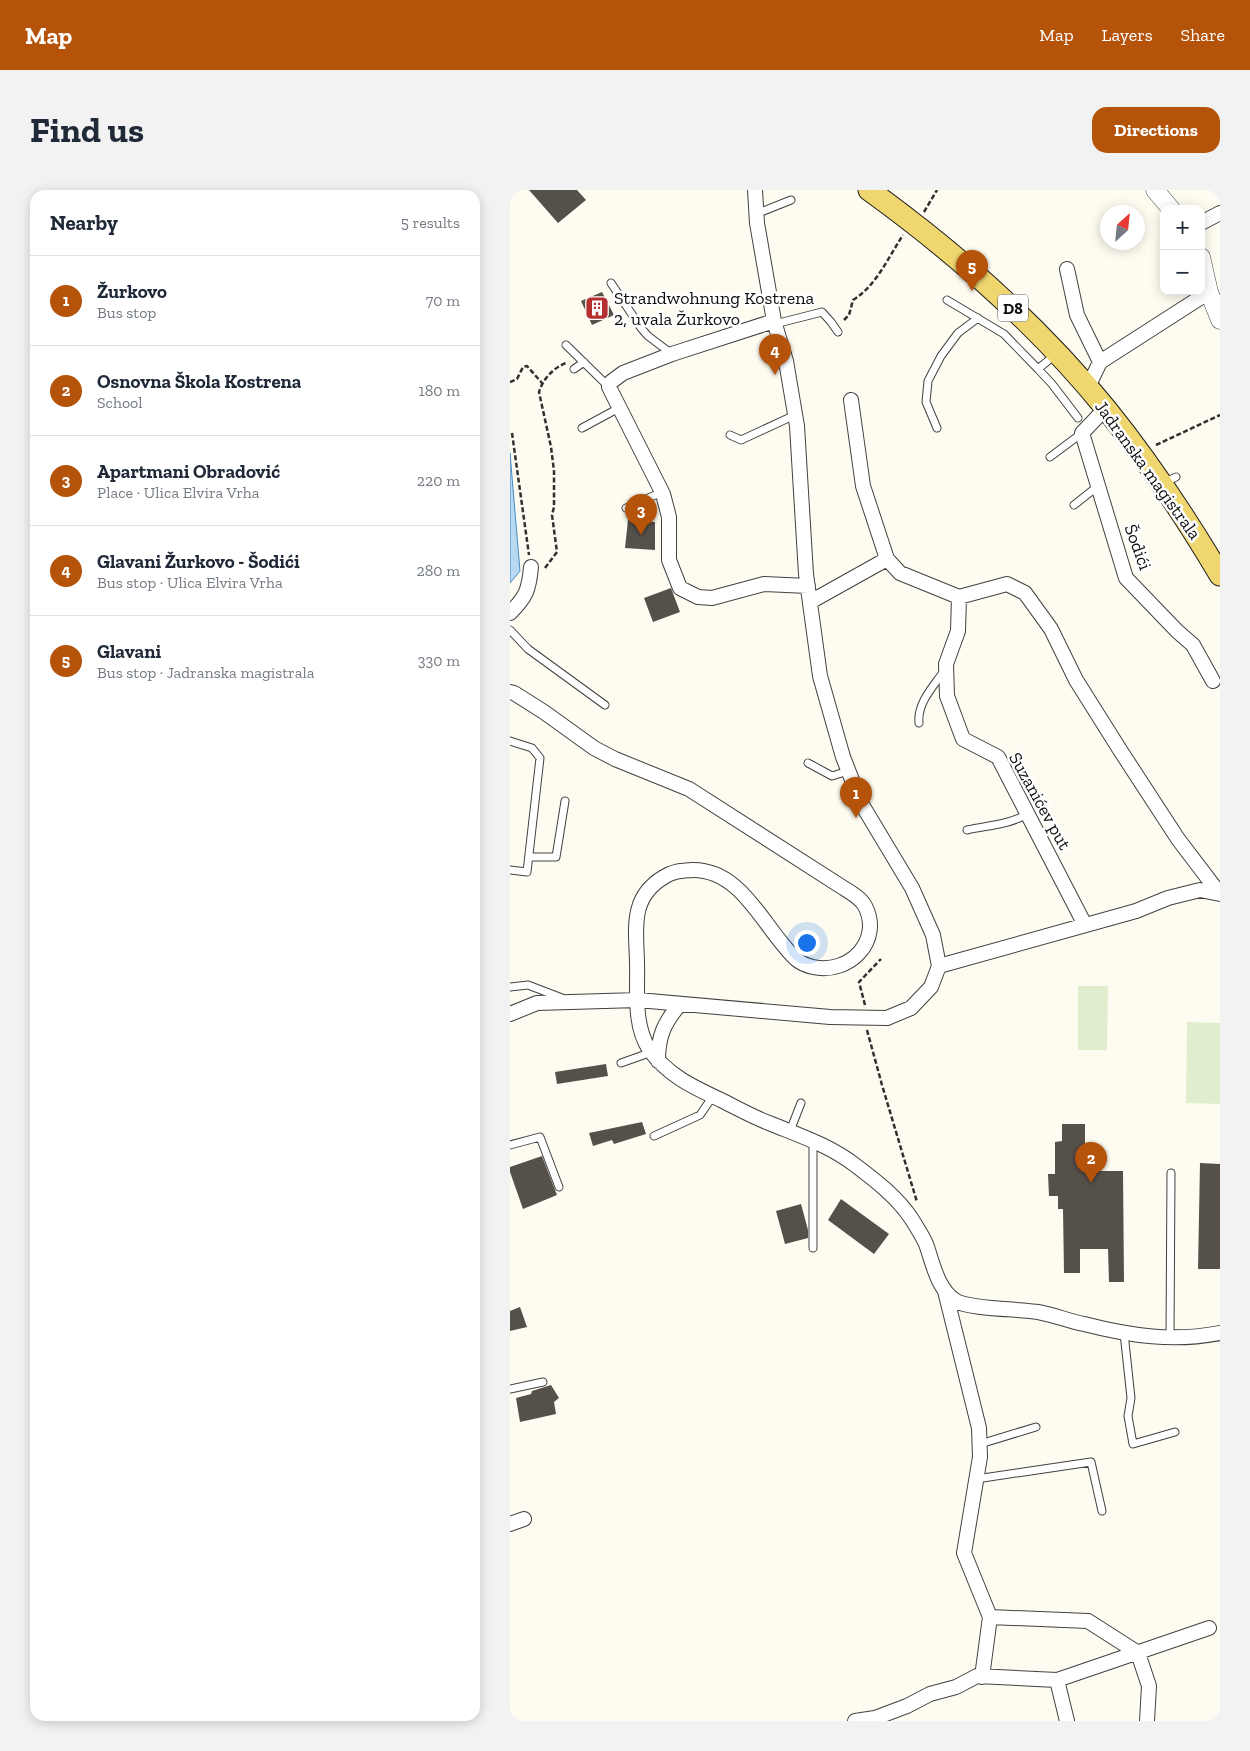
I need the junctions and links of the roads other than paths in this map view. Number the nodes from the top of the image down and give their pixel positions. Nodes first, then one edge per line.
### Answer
1 (755, 190) edge
2 (869, 190) edge
3 (1155, 190) edge
4 (791, 200) dead end
5 (1168, 205) edge
6 (1220, 213) edge
7 (756, 214) junction
8 (1205, 220) edge
9 (1067, 268) dead end
10 (1205, 274) edge
11 (611, 283) dead end
12 (1209, 292) junction
13 (948, 300) dead end
14 (978, 318) junction
15 (1220, 320) edge
16 (774, 323) junction
17 (838, 332) dead end
18 (566, 345) dead end
19 (672, 354) junction
20 (1057, 354) junction
21 (581, 360) junction
22 (1100, 362) junction
23 (574, 369) dead end
24 (1038, 369) junction
25 (609, 387) junction
26 (1088, 388) junction
27 (851, 400) dead end
28 (618, 408) junction
29 (1106, 408) junction
30 (795, 415) junction
31 (1078, 418) dead end
32 (582, 428) dead end
33 (937, 428) dead end
34 (1082, 433) junction
35 (730, 435) dead end
36 (1050, 457) dead end
37 (1098, 486) junction
38 (662, 492) junction
39 (1074, 505) dead end
40 (626, 508) dead end
41 (887, 559) junction
42 (531, 567) road end
43 (1220, 575) edge
44 (808, 586) junction
45 (958, 597) junction
46 (810, 602) junction
47 (510, 613) edge
48 (510, 630) edge
49 (946, 668) junction
50 (1213, 681) dead end
51 (510, 692) edge
52 (605, 705) dead end
53 (919, 723) dead end
54 (510, 741) edge
55 (808, 763) dead end
56 (848, 771) junction
57 (565, 801) dead end
58 (1028, 814) junction
59 (967, 830) dead end
60 (529, 857) junction
61 (510, 870) edge
62 (1219, 894) edge
63 (1085, 925) junction
64 (939, 966) junction
65 (510, 987) edge
66 (638, 1000) junction
67 (569, 1001) junction
68 (680, 1004) junction
69 (510, 1014) edge
70 (655, 1056) junction
71 (621, 1063) dead end
72 (713, 1096) junction
73 (801, 1103) dead end
74 (790, 1131) junction
75 (654, 1136) dead end
76 (813, 1140) junction
77 (510, 1145) edge
78 (1171, 1173) dead end
79 (559, 1187) dead end
80 (813, 1248) dead end
81 (945, 1290) junction
82 (1124, 1333) junction
83 (1220, 1333) edge
84 (1170, 1337) junction
85 (543, 1382) dead end
86 (510, 1389) edge
87 (1036, 1427) dead end
88 (1175, 1432) dead end
89 (980, 1444) junction
90 (976, 1479) junction
91 (1102, 1511) dead end
92 (990, 1617) junction
93 (1209, 1628) dead end
94 (1138, 1653) junction
95 (982, 1677) junction
96 (1057, 1680) junction
97 (855, 1721) edge
98 (1066, 1721) edge
99 (1147, 1721) edge

1 - 7 street
2 - 20 main road, Jadranska magistrala / D8
3 - 5 street
4 - 7 lane
6 - 8 street
7 - 16 street
9 - 22 street
10 - 12 street
11 - 19 lane
12 - 15 street
12 - 22 street
13 - 14 lane
14 - 24 lane
14 - 33 lane
16 - 17 lane
16 - 19 street
16 - 30 street
18 - 21 lane
19 - 25 street
20 - 24 lane
20 - 26 main road, Jadranska magistrala / D8
21 - 23 lane
21 - 25 lane
22 - 26 street
24 - 31 lane
25 - 28 street
26 - 29 main road, Jadranska magistrala / D8
27 - 41 street
28 - 32 lane
28 - 38 street
29 - 34 street
29 - 43 main road, Jadranska magistrala / D8
30 - 35 lane
30 - 44 street
34 - 36 lane
34 - 37 street, Šodići
37 - 39 lane
37 - 50 street, Šodići
38 - 40 lane
38 - 44 street
41 - 45 street
41 - 46 street
42 - 47 street
44 - 46 street
45 - 49 street, Suzanićev put
45 - 62 street
46 - 56 street
48 - 52 lane
49 - 53 lane
49 - 58 street, Suzanićev put
51 - 66 street
54 - 60 lane
55 - 56 lane
56 - 64 street
57 - 60 lane
58 - 59 lane
58 - 63 street, Suzanićev put
60 - 61 lane
62 - 63 street
63 - 64 street
64 - 68 street
65 - 67 lane
66 - 67 street
66 - 68 street
66 - 70 street
67 - 69 street
68 - 70 street
70 - 71 lane
70 - 72 street
72 - 74 street
72 - 75 lane
73 - 74 lane
74 - 76 street
76 - 80 lane
76 - 81 street
77 - 79 lane
78 - 84 lane
81 - 82 street
81 - 89 street
82 - 84 street
82 - 88 lane
83 - 84 street
85 - 86 lane
87 - 89 lane
89 - 90 street
90 - 91 lane
90 - 92 street
92 - 94 street
92 - 95 street
93 - 94 street
94 - 96 street
94 - 99 street
95 - 96 street
95 - 97 street
96 - 98 street

